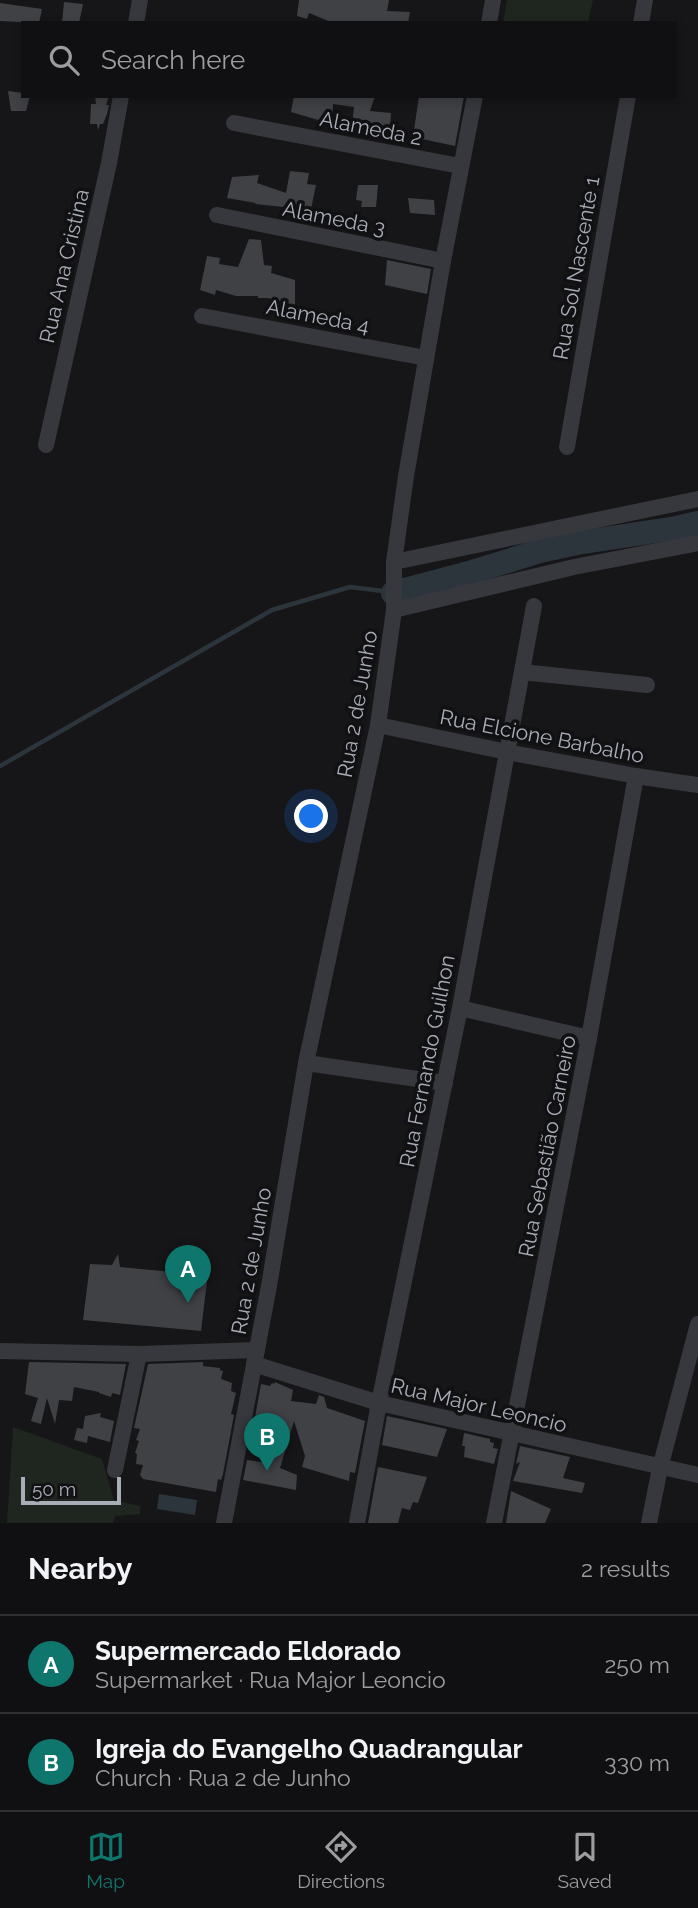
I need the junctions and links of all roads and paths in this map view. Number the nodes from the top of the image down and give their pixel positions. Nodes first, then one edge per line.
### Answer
1 (140, 0) edge
2 (493, 0) edge
3 (645, 0) edge
4 (136, 21) edge
5 (489, 21) edge
6 (641, 21) edge
7 (121, 98) edge
8 (475, 98) edge
9 (628, 98) edge
10 (234, 123) dead end
11 (460, 166) junction
12 (217, 215) dead end
13 (443, 261) junction
14 (202, 316) dead end
15 (426, 358) junction
16 (46, 445) dead end
17 (567, 447) dead end
18 (698, 499) edge
19 (698, 543) edge
20 (394, 562) junction
21 (534, 606) dead end
22 (394, 610) junction
23 (522, 672) junction
24 (647, 685) dead end
25 (378, 725) junction
26 (507, 752) junction
27 (636, 776) junction
28 (698, 785) edge
29 (460, 1008) junction
30 (589, 1038) junction
31 (306, 1063) junction
32 (444, 1083) junction
33 (698, 1324) edge
34 (3, 1351) edge
35 (139, 1354) junction
36 (255, 1357) junction
37 (379, 1403) junction
38 (513, 1433) junction
39 (660, 1468) junction
40 (115, 1470) dead end
41 (698, 1475) edge
42 (224, 1523) edge
43 (357, 1523) edge
44 (494, 1523) edge
45 (649, 1523) edge

1 - 4 street
2 - 5 street
3 - 6 street
7 - 16 street, Rua Ana Cristina
8 - 11 street, Rua 2 de Junho
9 - 17 street, Rua Sol Nascente 1
10 - 11 street, Alameda 2
11 - 13 street, Rua 2 de Junho
12 - 13 street, Alameda 3
13 - 15 street, Rua 2 de Junho
14 - 15 street, Alameda 4
15 - 20 street, Rua 2 de Junho
18 - 20 street
19 - 22 street
20 - 22 street, Rua 2 de Junho
21 - 23 street, Rua Fernando Guilhon
22 - 25 street, Rua 2 de Junho
23 - 24 street
23 - 26 street, Rua Fernando Guilhon
25 - 26 street, Rua Elcione Barbalho
25 - 31 street, Rua 2 de Junho
26 - 27 street, Rua Elcione Barbalho
26 - 29 street, Rua Fernando Guilhon
27 - 28 street, Rua Elcione Barbalho
27 - 30 street, Rua Sebastião Carneiro
29 - 30 street
29 - 32 street, Rua Fernando Guilhon
30 - 38 street, Rua Sebastião Carneiro
31 - 32 street
31 - 36 street, Rua 2 de Junho
32 - 37 street, Rua Fernando Guilhon
33 - 39 street
34 - 35 street, Rua Major Leoncio
35 - 36 street, Rua Major Leoncio
35 - 40 street
36 - 37 street, Rua Major Leoncio
36 - 42 street, Rua 2 de Junho
37 - 38 street, Rua Major Leoncio
37 - 43 street, Rua Fernando Guilhon
38 - 39 street, Rua Major Leoncio
38 - 44 street, Rua Sebastião Carneiro
39 - 41 street, Rua Major Leoncio
39 - 45 street

